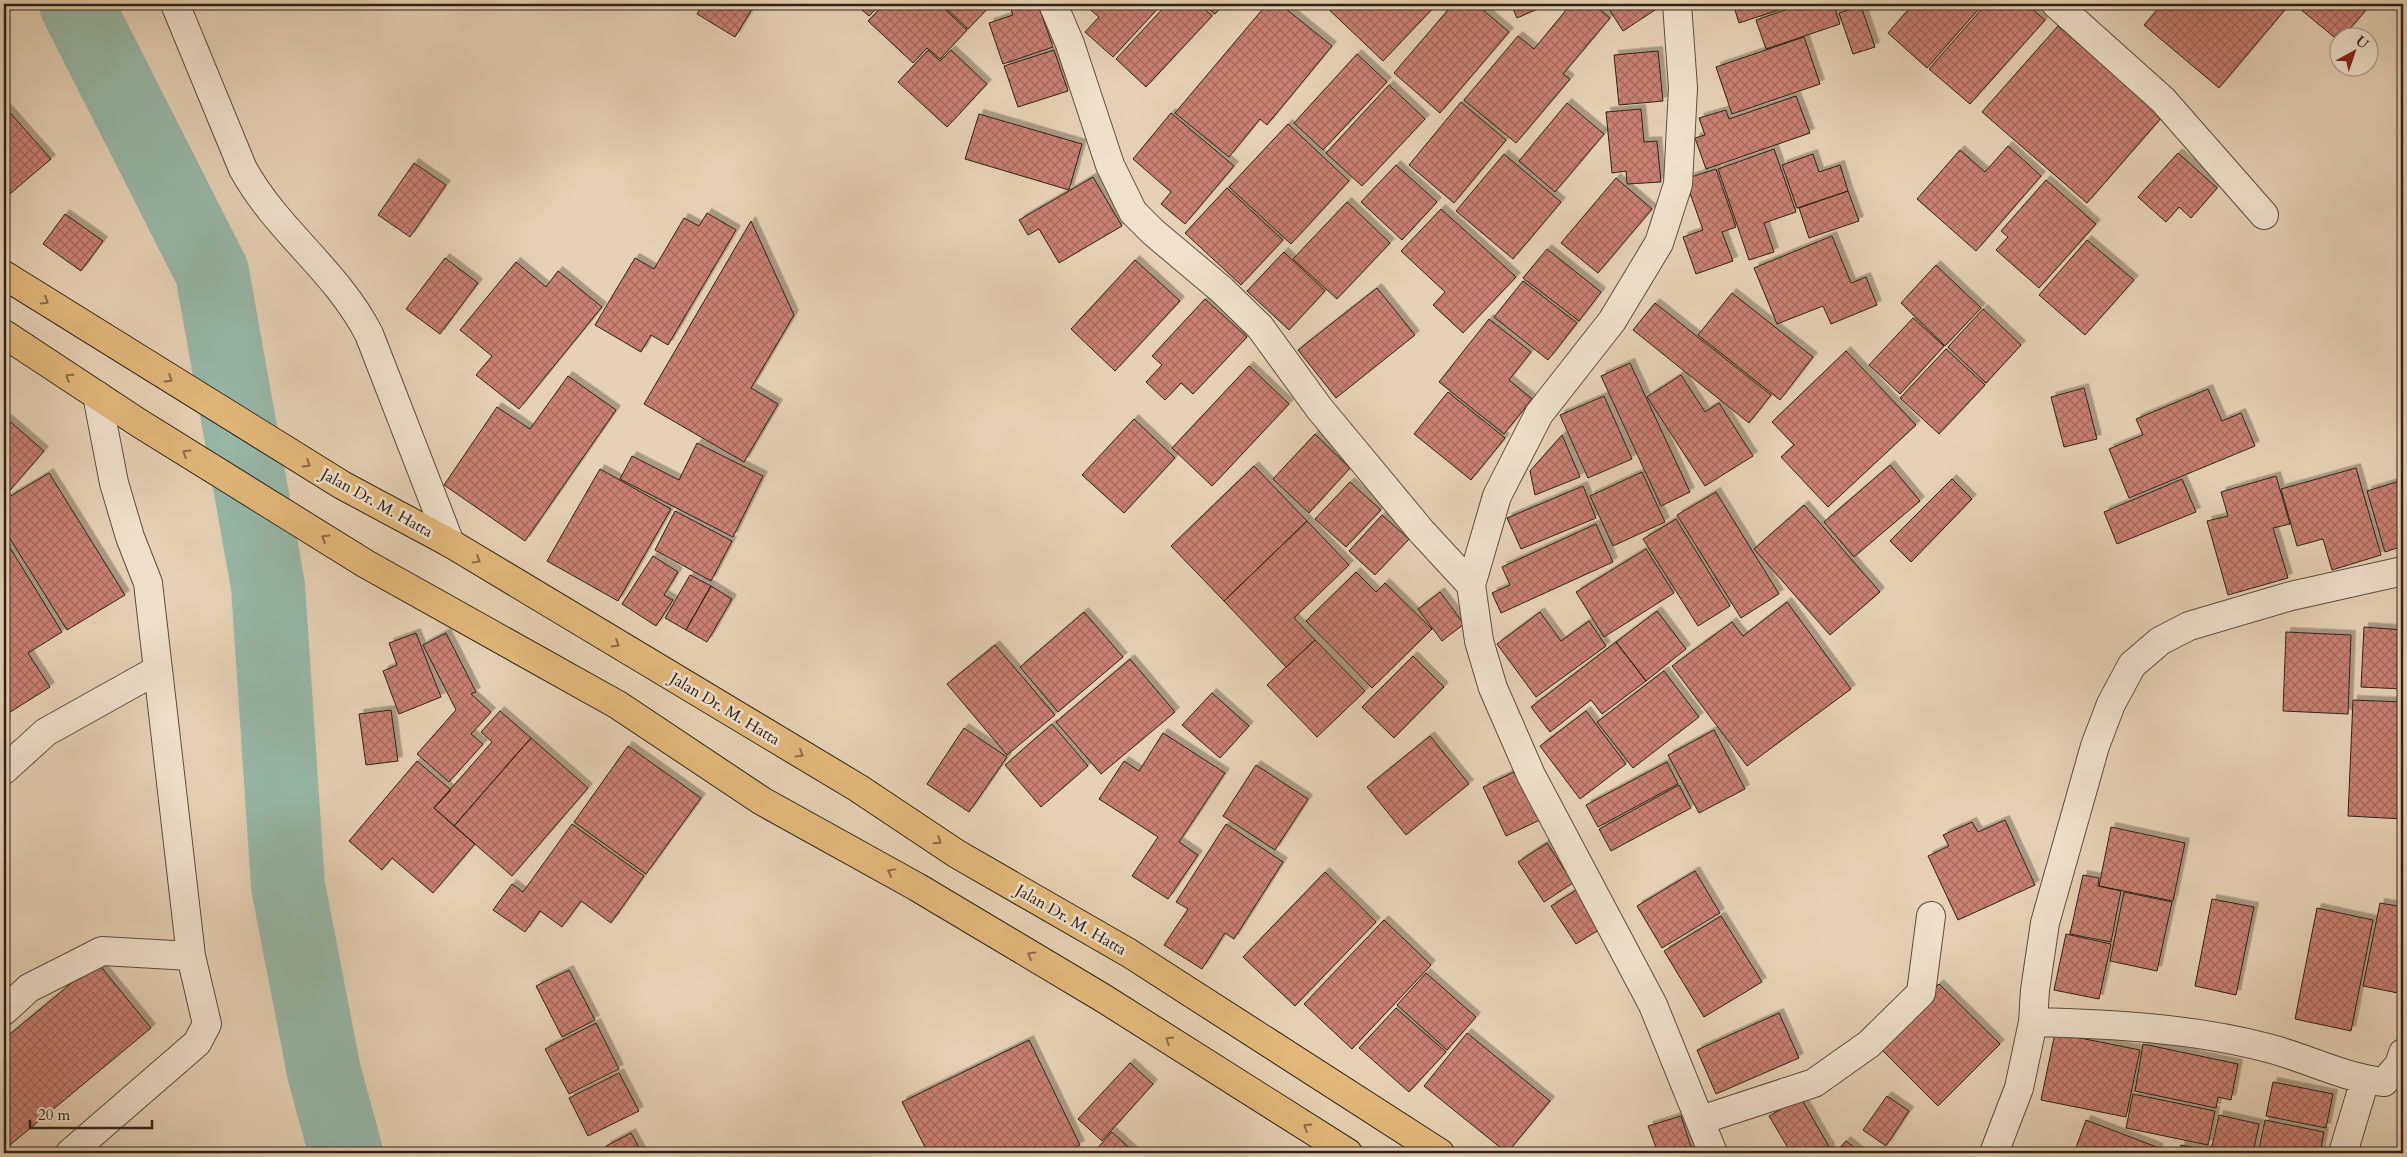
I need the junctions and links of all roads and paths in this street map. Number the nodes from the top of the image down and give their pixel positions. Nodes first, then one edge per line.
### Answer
1 (175, 4) edge
2 (1053, 4) edge
3 (1677, 4) edge
4 (2056, 4) edge
5 (2264, 215) dead end
6 (4, 275) edge
7 (4, 334) edge
8 (97, 395) junction
9 (450, 543) junction
10 (2403, 571) edge
11 (1472, 585) junction
12 (157, 670) junction
13 (4, 770) edge
14 (1931, 916) dead end
15 (191, 956) junction
16 (4, 1011) edge
17 (2033, 1022) junction
18 (2403, 1053) edge
19 (2365, 1080) junction
20 (1701, 1120) junction
21 (70, 1153) edge
22 (1348, 1153) edge
23 (1440, 1153) edge
24 (1713, 1153) edge
25 (1994, 1153) edge
26 (2343, 1153) edge

1 - 9 street
2 - 11 street
3 - 11 street
4 - 5 street
6 -> 9 main road, Jalan Dr. M. Hatta
8 -> 7 main road
8 - 12 street
22 -> 8 main road
9 -> 23 main road, Jalan Dr. M. Hatta
10 - 17 street
11 - 20 street
12 - 13 street
12 - 15 street
14 - 20 street
15 - 16 street
15 - 21 street
17 - 19 street
17 - 25 street
18 - 19 street
19 - 26 street
20 - 24 street

